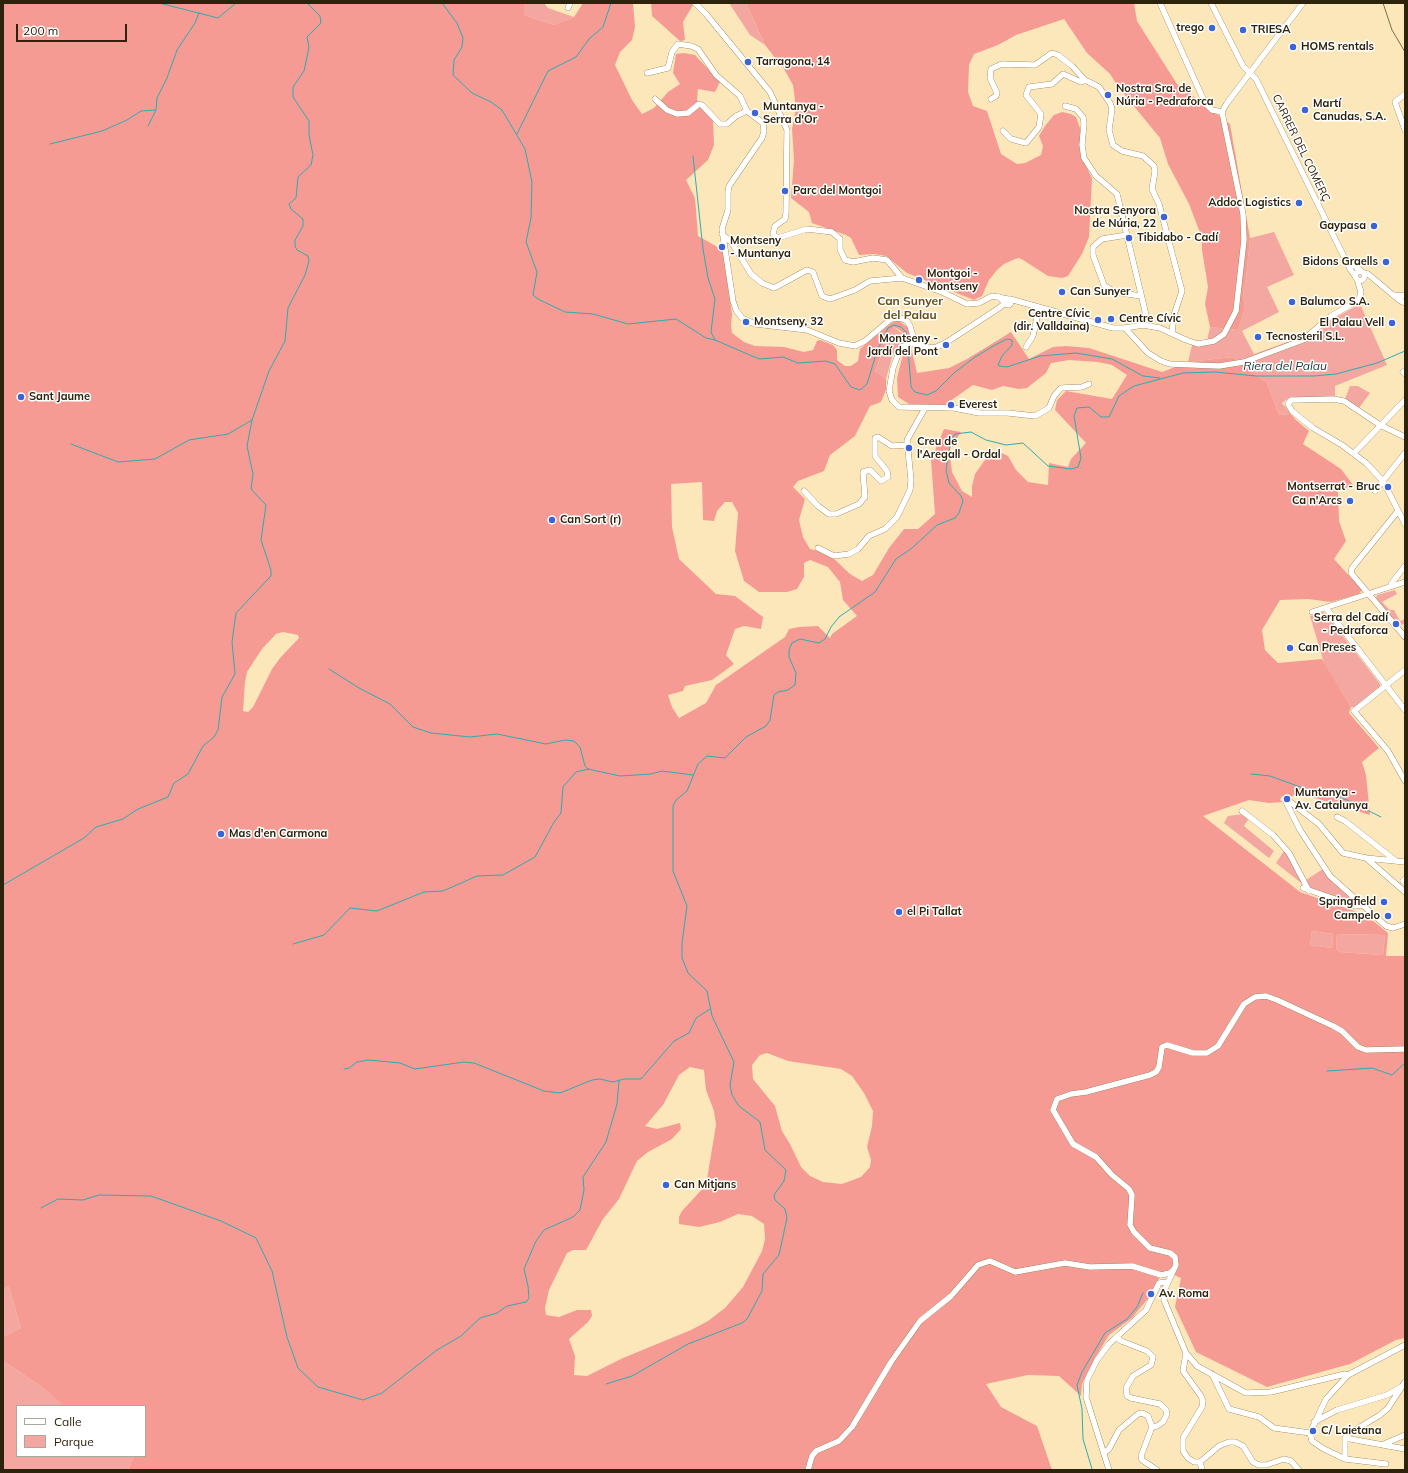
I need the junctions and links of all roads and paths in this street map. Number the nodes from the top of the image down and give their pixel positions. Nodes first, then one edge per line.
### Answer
1 (695, 3) edge
2 (1160, 3) edge
3 (1211, 3) edge
4 (1303, 3) edge
5 (647, 73) dead end
6 (1250, 73) junction
7 (1085, 81) junction
8 (1405, 94) edge
9 (655, 99) dead end
10 (991, 99) dead end
11 (1064, 106) dead end
12 (747, 110) junction
13 (1222, 112) junction
14 (1405, 130) edge
15 (1002, 131) dead end
16 (722, 234) junction
17 (1127, 235) junction
18 (1360, 276) junction
19 (902, 278) junction
20 (1390, 293) junction
21 (1141, 296) junction
22 (1405, 297) edge
23 (1008, 302) junction
24 (1405, 302) edge
25 (1039, 308) junction
26 (1143, 325) junction
27 (1124, 328) junction
28 (1172, 333) junction
29 (915, 343) junction
30 (1026, 348) dead end
31 (1089, 384) dead end
32 (1405, 400) edge
33 (925, 408) junction
34 (1380, 425) junction
35 (1405, 437) edge
36 (907, 445) junction
37 (1354, 453) junction
38 (1405, 453) edge
39 (1383, 481) junction
40 (804, 491) dead end
41 (1374, 492) dead end
42 (1398, 511) junction
43 (1405, 524) edge
44 (818, 548) dead end
45 (1405, 566) edge
46 (1399, 574) junction
47 (1405, 582) edge
48 (1393, 586) junction
49 (1368, 594) junction
50 (1326, 608) junction
51 (1312, 612) dead end
52 (1405, 637) edge
53 (1405, 670) edge
54 (1385, 686) junction
55 (1405, 710) edge
56 (1405, 781) edge
57 (1242, 811) dead end
58 (1337, 817) dead end
59 (1366, 858) junction
60 (1405, 862) edge
61 (1398, 863) junction
62 (1303, 888) dead end
63 (1310, 891) junction
64 (1405, 892) edge
65 (1363, 906) junction
66 (1405, 924) edge
67 (1405, 1049) edge
68 (1163, 1281) junction
69 (1116, 1338) junction
70 (1405, 1345) edge
71 (1186, 1353) junction
72 (1212, 1374) junction
73 (1348, 1375) junction
74 (1404, 1385) edge
75 (1314, 1422) junction
76 (1152, 1426) junction
77 (1310, 1434) junction
78 (1405, 1435) edge
79 (1346, 1438) junction
80 (1384, 1444) junction
81 (1405, 1449) edge
82 (1105, 1452) junction
83 (1345, 1459) junction
84 (1200, 1462) junction
85 (1386, 1464) dead end
86 (808, 1470) edge
87 (1109, 1470) edge
88 (1157, 1470) edge
89 (1202, 1470) edge
90 (1299, 1470) edge

1 - 19 street
2 - 13 street
3 - 6 street, CARRER DEL COMERÇ
4 - 6 street
5 - 12 street
6 - 13 street
6 - 18 street, CARRER DEL COMERÇ
7 - 10 street
7 - 15 street
7 - 28 street
8 - 14 street
9 - 12 street
11 - 17 street
12 - 16 street
13 - 28 street
16 - 19 street
16 - 29 street
17 - 21 street
17 - 21 street
18 - 20 street
18 - 27 street
19 - 23 street
20 - 22 street
20 - 24 street
21 - 26 street
22 - 24 street
23 - 25 street
23 - 29 street
25 - 27 street
25 - 30 street
26 - 27 street
26 - 28 street
29 - 33 street
31 - 33 street
32 - 34 street
33 - 36 street
34 - 35 street
34 - 37 street
34 - 37 street
36 - 40 street
36 - 44 street
37 - 39 street
38 - 39 street
39 - 41 street
39 - 42 street
42 - 43 street
42 - 49 street
45 - 46 street
46 - 47 street
46 - 48 street
47 - 48 street
48 - 49 street
49 - 50 street
49 - 52 street
50 - 51 street
50 - 54 street
53 - 54 street
54 - 55 street
54 - 56 street
57 - 63 street
58 - 61 street
59 - 61 street
59 - 64 street
59 - 65 street
60 - 61 street
62 - 63 street
63 - 65 street
65 - 66 street
67 - 68 street
68 - 69 street
68 - 71 street
68 - 86 street
69 - 76 street
69 - 82 street
70 - 73 street
71 - 72 street
71 - 84 street
72 - 73 street
72 - 77 street
73 - 75 street
74 - 75 street
74 - 79 street
75 - 77 street
76 - 82 street
76 - 88 street
77 - 83 street
78 - 80 street
79 - 80 street
79 - 83 street
80 - 81 street
82 - 87 street
83 - 85 street
84 - 89 street
84 - 90 street

